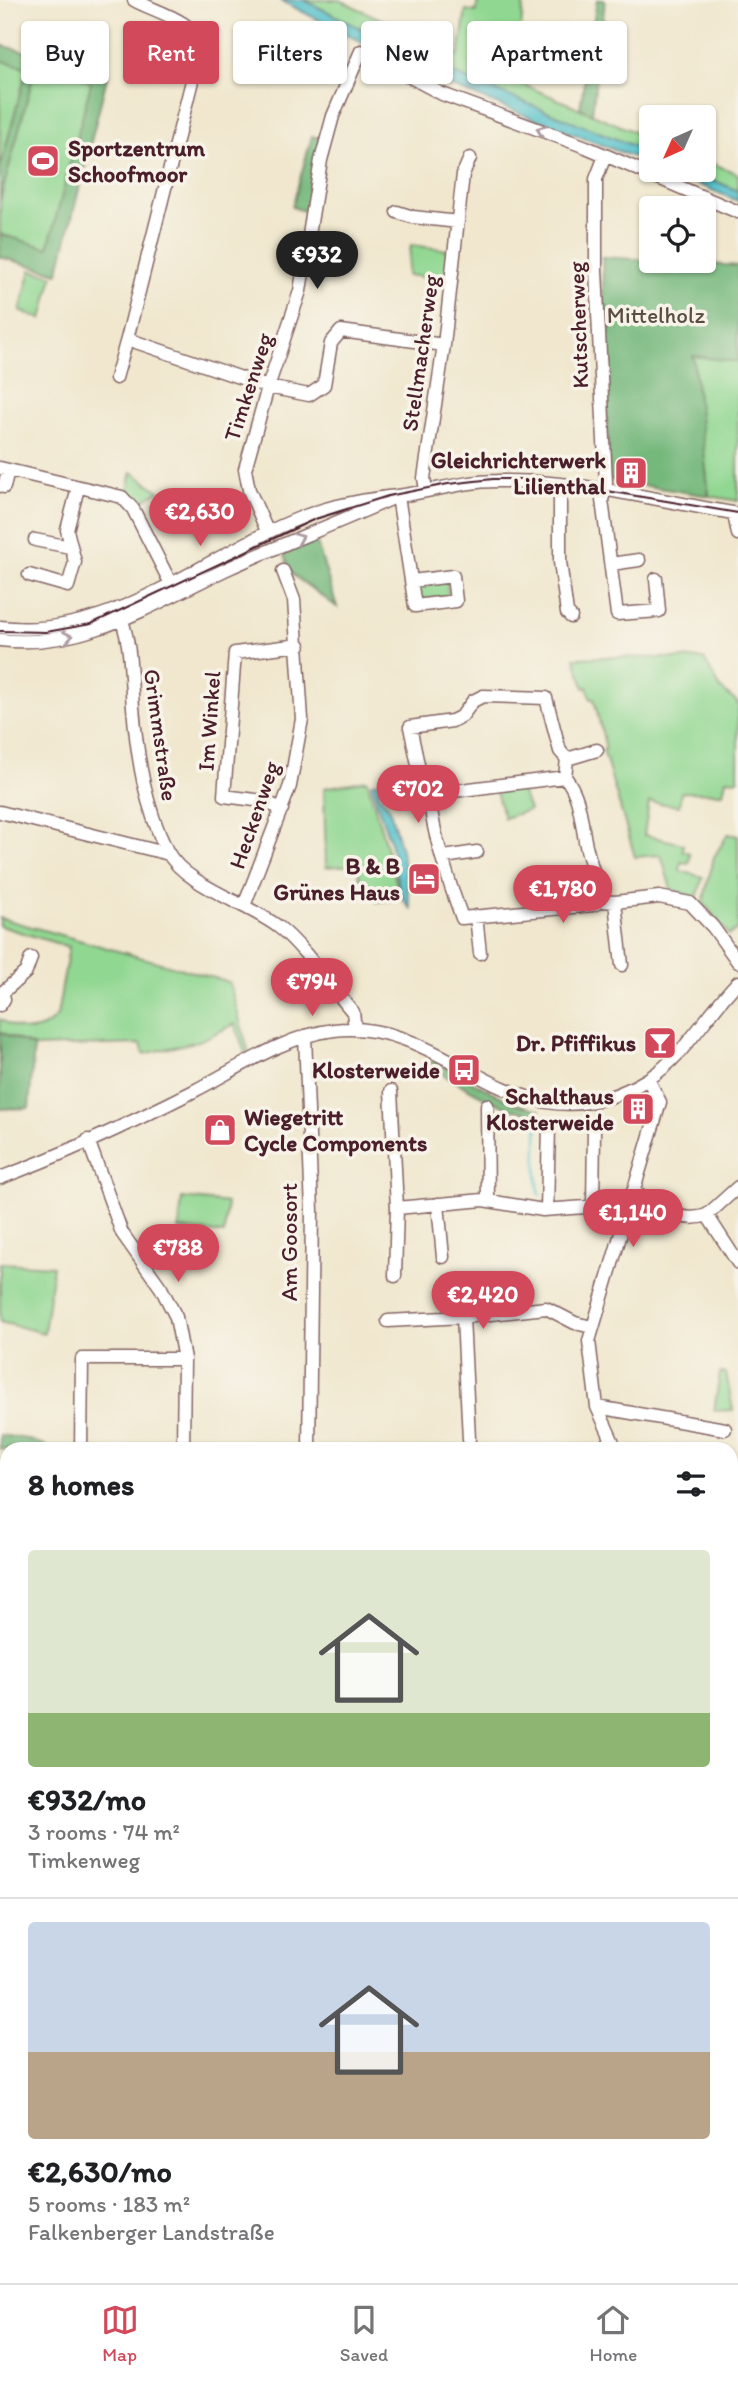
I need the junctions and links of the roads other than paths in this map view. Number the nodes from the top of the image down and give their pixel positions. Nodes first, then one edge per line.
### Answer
1 (134, 0) edge
2 (605, 156) junction
3 (470, 158) dead end
4 (397, 212) dead end
5 (738, 212) edge
6 (458, 222) junction
7 (127, 339) junction
8 (444, 345) junction
9 (116, 378) dead end
10 (268, 387) junction
11 (4, 469) edge
12 (560, 485) junction
13 (4, 487) dead end
14 (78, 488) junction
15 (426, 490) junction
16 (604, 493) junction
17 (397, 496) junction
18 (736, 514) edge
19 (267, 531) junction
20 (738, 534) edge
21 (35, 540) dead end
22 (70, 547) junction
23 (639, 560) dead end
24 (611, 564) junction
25 (283, 571) dead end
26 (29, 575) dead end
27 (656, 579) dead end
28 (412, 581) dead end
29 (170, 582) junction
30 (120, 614) junction
31 (571, 617) dead end
32 (0, 627) edge
33 (0, 640) edge
34 (299, 645) junction
35 (597, 750) dead end
36 (567, 759) junction
37 (565, 778) junction
38 (430, 794) junction
39 (282, 809) junction
40 (0, 812) edge
41 (477, 852) dead end
42 (169, 854) junction
43 (444, 857) junction
44 (609, 902) junction
45 (244, 906) junction
46 (476, 916) junction
47 (480, 953) dead end
48 (31, 958) dead end
49 (738, 962) edge
50 (622, 965) dead end
51 (738, 982) edge
52 (1, 996) edge
53 (355, 1029) junction
54 (305, 1036) junction
55 (648, 1079) junction
56 (391, 1091) dead end
57 (487, 1105) dead end
58 (549, 1127) dead end
59 (594, 1129) dead end
60 (88, 1140) junction
61 (0, 1178) edge
62 (738, 1187) edge
63 (631, 1198) junction
64 (488, 1202) junction
65 (438, 1204) junction
66 (593, 1207) junction
67 (397, 1208) junction
68 (547, 1210) junction
69 (707, 1215) junction
70 (443, 1257) dead end
71 (738, 1263) edge
72 (395, 1276) dead end
73 (463, 1317) junction
74 (388, 1321) dead end
75 (592, 1327) junction
76 (184, 1359) junction
77 (597, 1407) junction
78 (725, 1429) dead end
79 (469, 1438) dead end
80 (81, 1442) edge
81 (183, 1442) edge
82 (309, 1442) edge
83 (613, 1442) edge

1 - 7 street
2 - 5 street
2 -> 10 street, Timkenweg
2 - 16 street, Kutscherweg
3 - 6 street, Stellmacherweg
4 - 6 street
6 - 8 street, Stellmacherweg
7 - 9 street
7 - 10 street
8 - 10 street
8 - 15 street, Stellmacherweg
10 - 19 street, Timkenweg
11 - 13 street
11 - 14 street
12 - 15 street
12 - 16 street
12 - 31 street
14 - 22 street
14 - 29 street
15 - 17 street
16 - 18 street
16 - 24 street, Kutscherweg
17 - 19 street
17 - 28 street
30 -> 17 street
18 - 20 street
19 - 29 street
21 - 22 street
22 - 26 street
23 - 24 street
24 - 27 street, Kutscherweg
25 - 34 street, Heckenweg
29 - 30 street
30 - 32 street
33 -> 30 street
30 - 42 street, Grimmstraße
34 - 39 street, Heckenweg
34 - 39 street, Im Winkel
35 - 36 street
36 - 37 street
36 - 38 street
37 - 38 street
37 - 44 street
38 - 43 street
39 - 45 street, Heckenweg
40 - 42 street
41 - 43 street
42 - 45 street, Grimmstraße
43 - 46 street
44 - 46 street
44 - 49 street
44 - 50 street
45 - 53 street, Grimmstraße
46 - 47 street
48 - 52 street
51 - 55 street
53 - 54 street
53 - 55 street
54 - 60 street
54 - 82 street, Am Goosort
55 - 63 street
56 - 67 street
57 - 64 street
58 - 68 street
59 - 66 street
60 - 61 street
60 - 76 street
62 - 69 street
63 - 66 street
63 - 69 street
63 - 75 street
64 - 65 street
64 - 68 street
65 - 67 street
65 - 70 street
66 - 68 street
67 - 72 street
69 - 71 street
73 - 74 street
73 - 75 street
73 - 79 street
75 - 77 street
76 - 80 street
76 - 81 street
77 - 78 street
77 - 83 street

